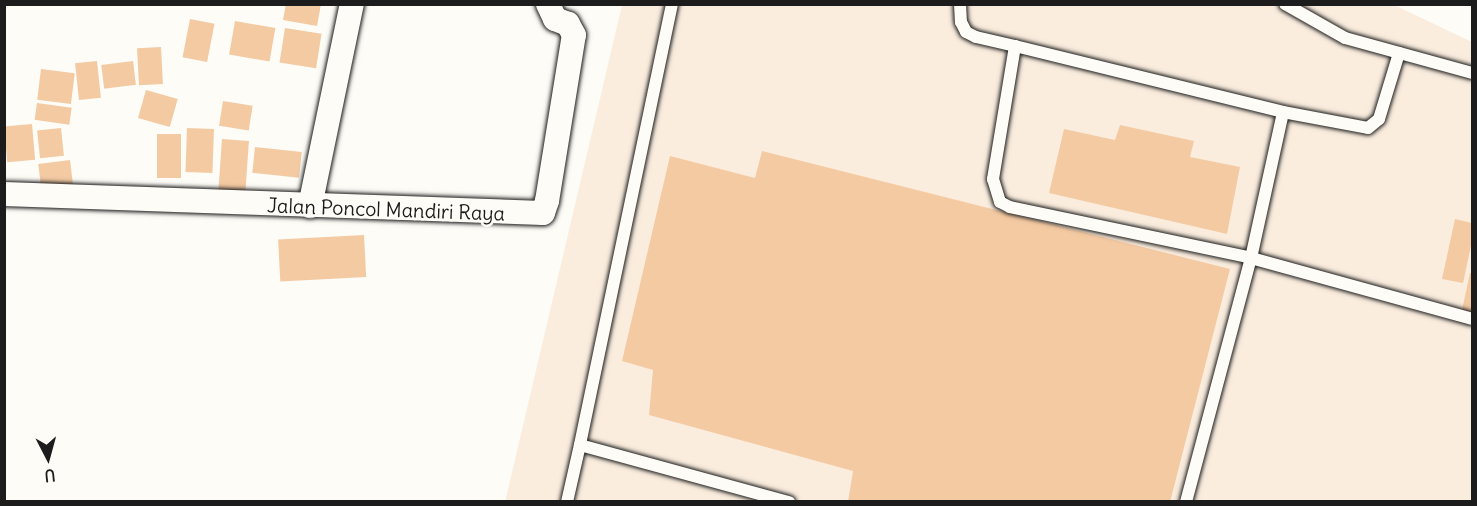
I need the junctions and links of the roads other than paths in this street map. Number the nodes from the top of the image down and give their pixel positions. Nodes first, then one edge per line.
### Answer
1 (352, 4) edge
2 (548, 4) edge
3 (672, 4) edge
4 (960, 4) edge
5 (1285, 4) edge
6 (1015, 46) junction
7 (1398, 53) junction
8 (1473, 73) edge
9 (1283, 112) junction
10 (4, 194) edge
11 (310, 206) junction
12 (1251, 258) junction
13 (1473, 319) edge
14 (580, 446) junction
15 (567, 501) edge
16 (789, 501) edge
17 (1186, 501) edge

1 - 11 street
2 - 11 street, Jalan Poncol Mandiri Raya
3 - 14 lane
4 - 6 lane
5 - 7 lane
6 - 9 lane
6 - 12 lane
7 - 8 lane
7 - 9 lane
9 - 12 lane
10 - 11 street, Jalan Poncol Mandiri Raya
12 - 13 lane
12 - 17 lane
14 - 15 lane
14 - 16 lane

